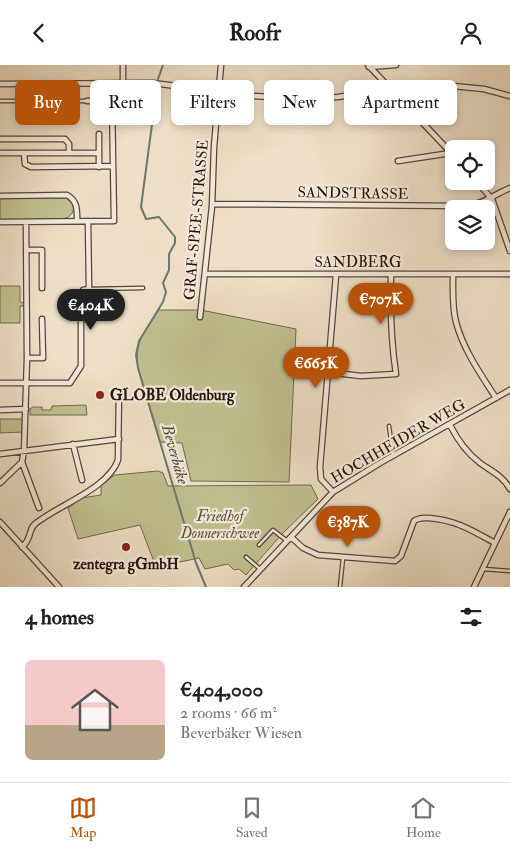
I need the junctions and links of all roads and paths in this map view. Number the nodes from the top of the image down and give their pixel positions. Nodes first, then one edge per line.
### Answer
1 (123, 65) edge
2 (221, 65) edge
3 (396, 65) edge
4 (368, 66) edge
5 (123, 80) edge
6 (220, 80) edge
7 (380, 80) edge
8 (90, 83) edge
9 (0, 84) edge
10 (457, 86) edge
11 (254, 95) edge
12 (344, 95) edge
13 (510, 96) edge
14 (0, 101) edge
15 (87, 101) joint
16 (90, 101) edge
17 (112, 125) edge
18 (216, 125) edge
19 (423, 125) edge
20 (99, 134) dead end
21 (0, 139) edge
22 (445, 148) edge
23 (0, 153) edge
24 (24, 153) junction
25 (69, 153) junction
26 (99, 153) junction
27 (445, 156) edge
28 (398, 161) dead end
29 (113, 166) junction
30 (99, 167) junction
31 (510, 188) edge
32 (484, 190) edge
33 (0, 196) edge
34 (492, 199) junction
35 (212, 204) junction
36 (76, 221) junction
37 (88, 221) junction
38 (0, 222) edge
39 (26, 222) junction
40 (26, 250) junction
41 (510, 251) edge
42 (206, 274) junction
43 (510, 274) edge
44 (336, 275) junction
45 (390, 275) junction
46 (453, 275) junction
47 (42, 288) dead end
48 (143, 288) dead end
49 (89, 289) junction
50 (200, 317) dead end
51 (42, 319) dead end
52 (27, 358) junction
53 (327, 373) junction
54 (0, 383) edge
55 (27, 383) junction
56 (510, 390) edge
57 (120, 391) dead end
58 (496, 399) junction
59 (0, 409) edge
60 (26, 409) junction
61 (450, 425) junction
62 (389, 426) dead end
63 (119, 439) junction
64 (73, 444) junction
65 (24, 451) junction
66 (0, 454) edge
67 (393, 456) junction
68 (22, 462) junction
69 (82, 480) dead end
70 (0, 483) edge
71 (510, 489) edge
72 (333, 492) junction
73 (38, 508) dead end
74 (510, 512) edge
75 (0, 523) edge
76 (291, 537) junction
77 (287, 541) junction
78 (496, 543) junction
79 (259, 545) dead end
80 (22, 547) junction
81 (246, 557) dead end
82 (343, 558) junction
83 (483, 569) junction
84 (261, 570) junction
85 (510, 571) edge
86 (246, 586) edge
87 (60, 587) edge
88 (340, 587) edge
89 (474, 587) edge

1 - 5 street
2 - 6 street, GRAF-SPEE-STRASSE
3 - 4 street
4 - 7 street
8 - 9 street
10 - 13 street
11 - 12 street
14 - 15 lane
15 - 16 street
17 - 29 street
18 - 35 street, GRAF-SPEE-STRASSE
19 - 22 street
20 - 26 street
21 - 25 street
23 - 24 street
24 - 25 street
24 - 30 street
25 - 26 street
26 - 30 street
27 - 28 street
29 - 30 street
29 - 37 street
31 - 34 street, SANDSTRASSE
32 - 34 street
33 - 36 street
34 - 35 street, SANDSTRASSE
34 - 41 street
35 - 42 street, GRAF-SPEE-STRASSE
36 - 37 street
36 - 39 street
37 - 49 street
38 - 39 street
39 - 40 street
40 - 47 street
40 - 52 street
42 - 44 street, SANDBERG
42 - 50 street, GRAF-SPEE-STRASSE
43 - 46 street, SANDBERG
44 - 45 street, SANDBERG
44 - 53 street
45 - 46 street, SANDBERG
45 - 53 street
46 - 58 street
48 - 49 lane
49 - 55 street
51 - 52 street
52 - 55 street
53 - 72 street
54 - 55 street
55 - 60 street
56 - 58 street, HOCHHEIDER WEG
57 - 63 street
58 - 61 street, HOCHHEIDER WEG
59 - 60 street
60 - 65 street
61 - 67 street, HOCHHEIDER WEG
61 - 71 street
62 - 67 lane
63 - 64 street
63 - 80 street
64 - 65 street
64 - 69 street
65 - 66 street
65 - 68 street
67 - 72 street, HOCHHEIDER WEG
68 - 70 street
68 - 73 street
72 - 76 street, HOCHHEIDER WEG
74 - 78 street
75 - 80 street
76 - 77 street, HOCHHEIDER WEG
76 - 82 street
77 - 79 lane
77 - 84 street, HOCHHEIDER WEG
78 - 82 street
78 - 83 street
80 - 87 street
81 - 84 lane
82 - 88 lane
83 - 85 lane
83 - 89 street
84 - 86 street, HOCHHEIDER WEG

